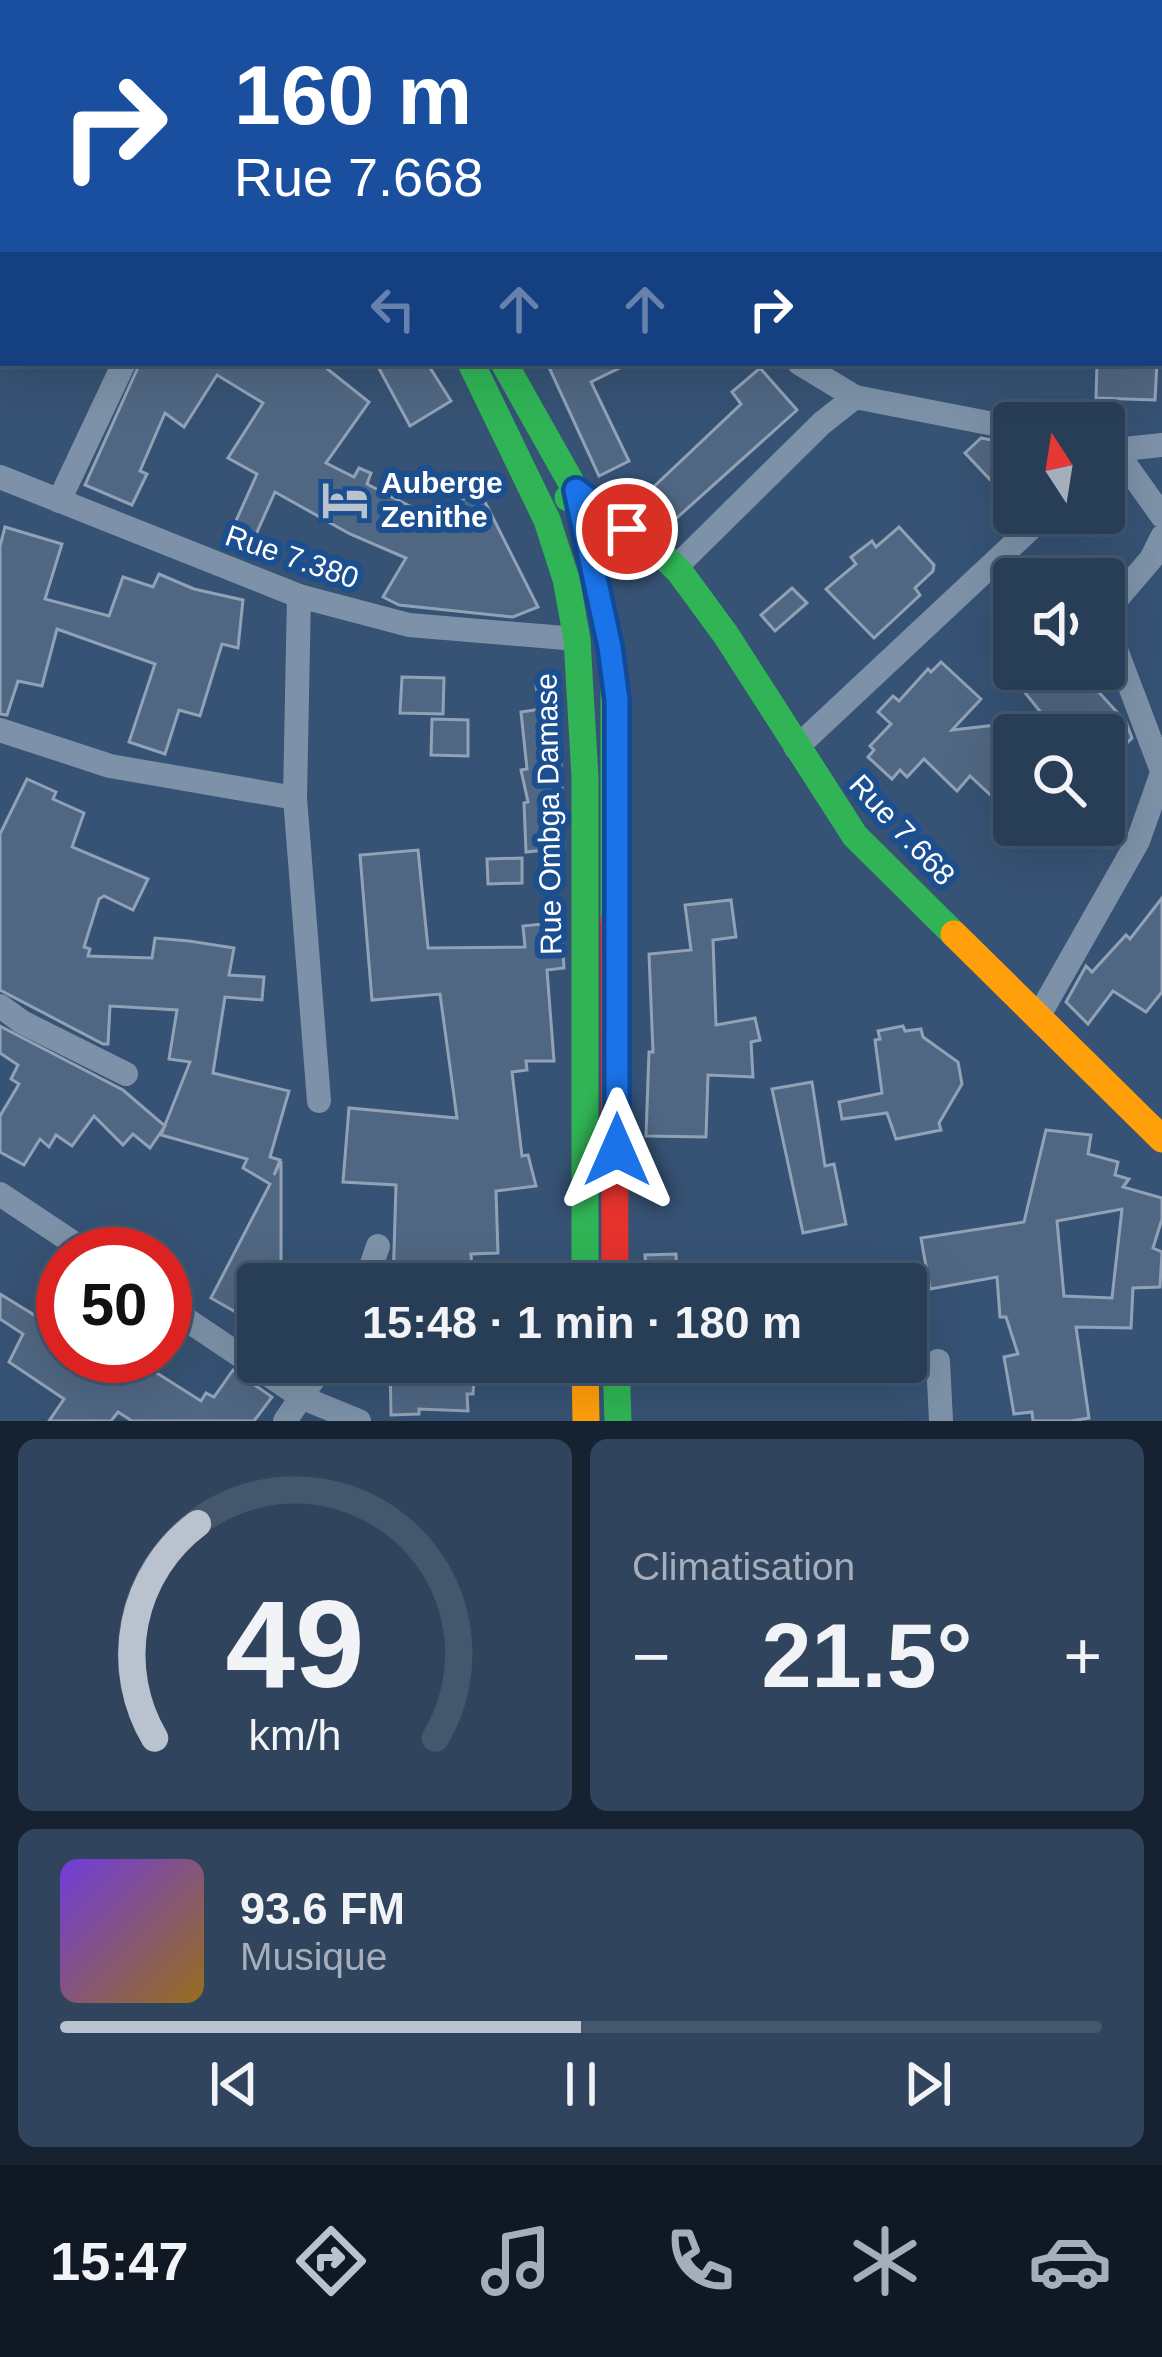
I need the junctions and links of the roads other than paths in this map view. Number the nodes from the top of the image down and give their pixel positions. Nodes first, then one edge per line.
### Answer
1 (123, 366) edge
2 (472, 366) edge
3 (506, 366) edge
4 (804, 366) edge
5 (855, 397) junction
6 (993, 424) edge
7 (1162, 445) edge
8 (1125, 450) edge
9 (1125, 472) edge
10 (0, 477) edge
11 (576, 490) junction
12 (59, 501) junction
13 (1162, 516) edge
14 (547, 520) junction
15 (1025, 534) edge
16 (1162, 537) edge
17 (676, 567) junction
18 (1125, 591) edge
19 (299, 596) junction
20 (577, 639) junction
21 (1125, 672) edge
22 (0, 730) edge
23 (796, 748) junction
24 (1162, 772) edge
25 (295, 798) junction
26 (0, 1006) edge
27 (1038, 1016) junction
28 (126, 1074) dead end
29 (320, 1101) dead end
30 (1162, 1139) edge
31 (0, 1194) edge
32 (50, 1227) edge
33 (378, 1246) dead end
34 (372, 1263) edge
35 (585, 1263) edge
36 (615, 1263) edge
37 (192, 1323) edge
38 (938, 1361) dead end
39 (312, 1383) edge
40 (585, 1383) edge
41 (617, 1383) edge
42 (303, 1398) junction
43 (285, 1421) edge
44 (359, 1421) edge
45 (586, 1421) edge
46 (618, 1421) edge
47 (941, 1421) edge

1 - 12 street
2 - 14 main road, Rue Ombga Damase
3 - 11 main road
4 - 5 street
5 - 6 street
5 - 17 street
7 - 8 street
9 - 13 street
10 - 12 street, Rue 7.380
11 - 14 main road
11 - 17 main road, Rue 7.668
11 - 36 main road
12 - 19 street, Rue 7.380
14 - 20 main road, Rue Ombga Damase
15 - 23 street
16 - 18 street
17 - 23 main road, Rue 7.668
19 - 20 street, Rue 7.380
19 - 25 street
20 - 35 main road, Rue Ombga Damase
21 - 24 street
22 - 25 street
23 - 27 main road, Rue 7.668
24 - 27 street
25 - 29 street
26 - 28 street
27 - 30 main road, Rue 7.668
31 - 32 street
33 - 34 street
37 - 42 street
38 - 47 street
39 - 42 street
40 - 45 main road
41 - 46 main road
42 - 43 street
42 - 44 street

